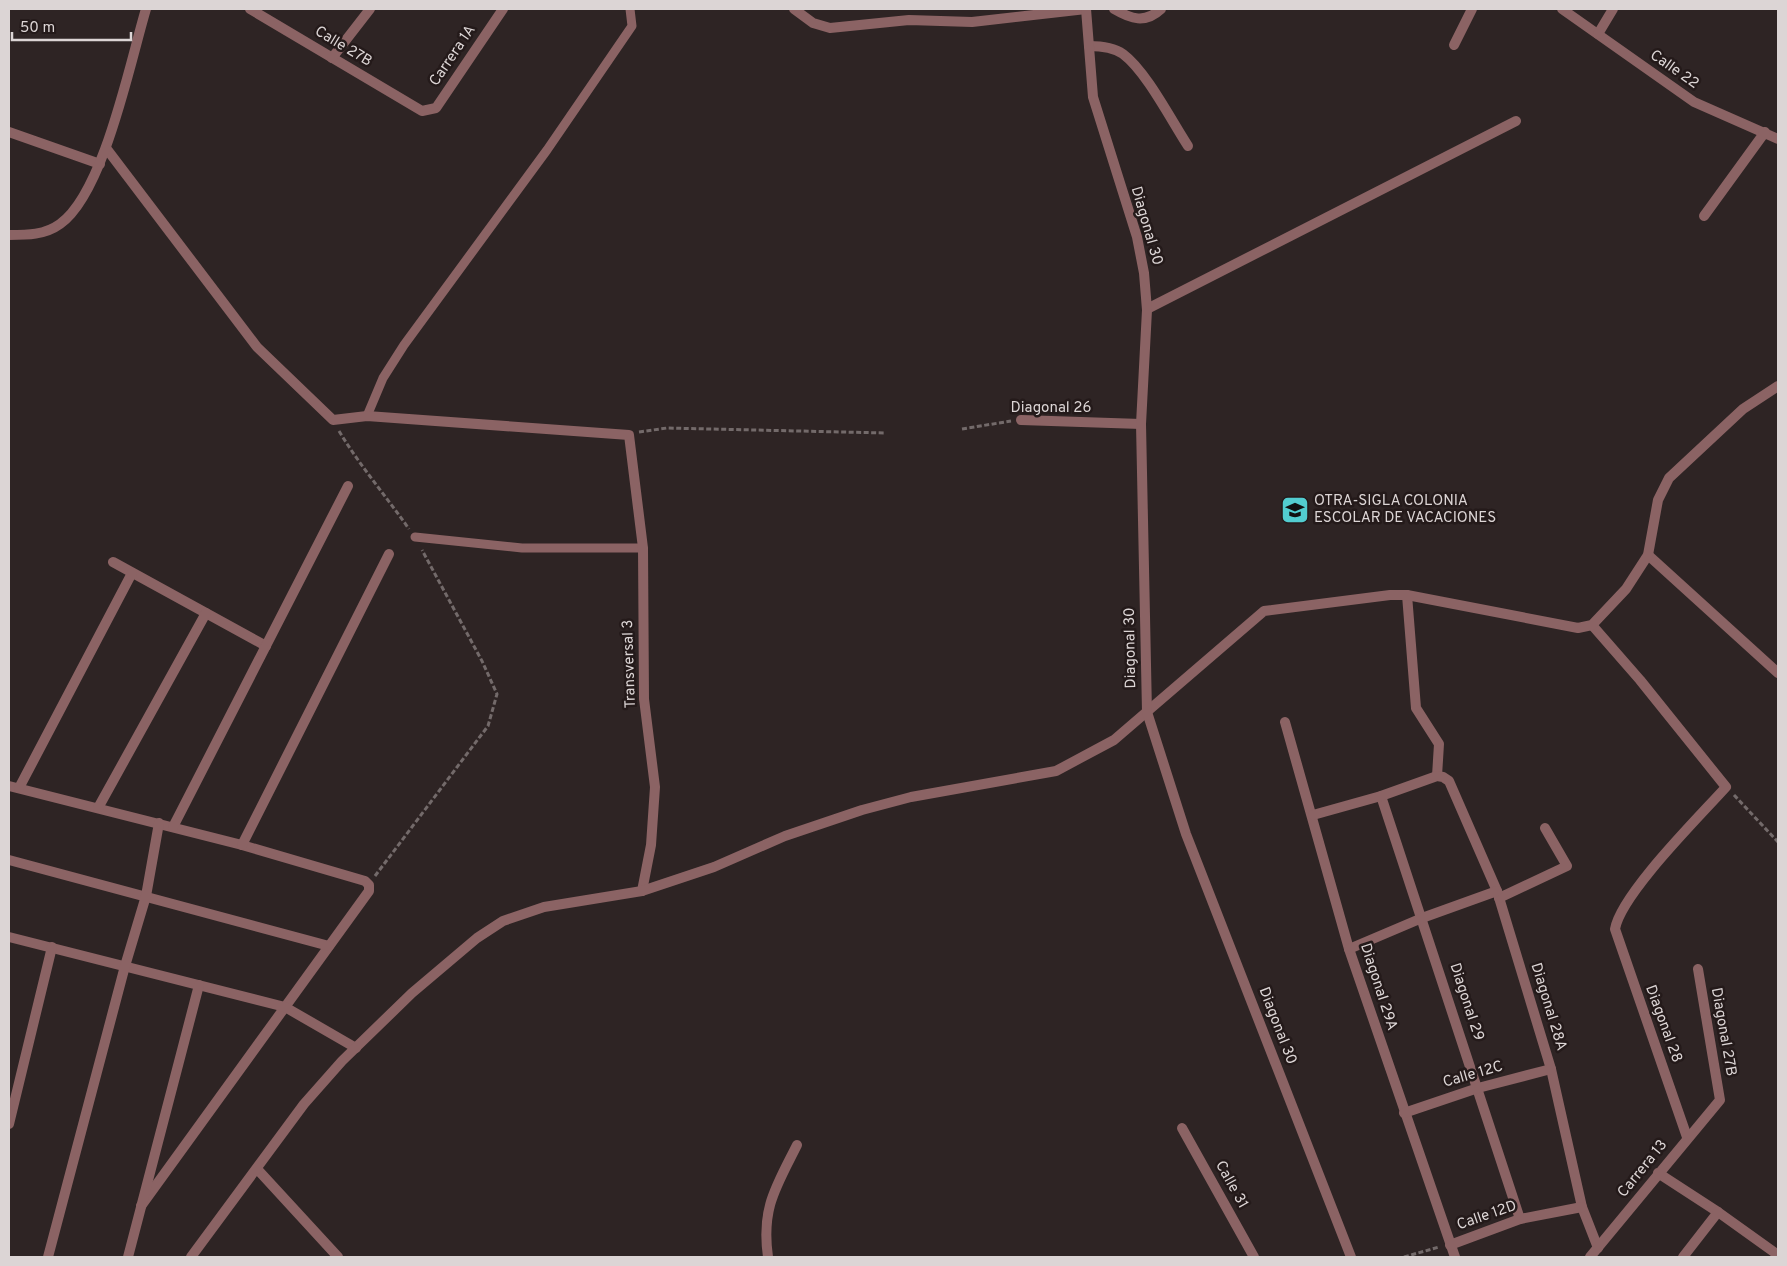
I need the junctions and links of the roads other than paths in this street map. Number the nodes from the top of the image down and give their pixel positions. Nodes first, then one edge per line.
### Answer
1 (146, 9) edge
2 (250, 9) edge
3 (370, 9) edge
4 (503, 9) edge
5 (794, 9) edge
6 (1086, 9) edge
7 (1114, 9) edge
8 (1161, 9) edge
9 (1472, 9) edge
10 (1562, 9) edge
11 (1614, 9) edge
12 (631, 10) edge
13 (1598, 34) junction
14 (1454, 45) dead end
15 (1090, 46) junction
16 (332, 58) junction
17 (422, 111) joint
18 (1516, 121) dead end
19 (9, 132) edge
20 (1765, 132) junction
21 (1778, 139) edge
22 (1188, 146) dead end
23 (106, 148) junction
24 (100, 164) junction
25 (1704, 216) dead end
26 (9, 235) edge
27 (1147, 309) junction
28 (1778, 386) edge
29 (367, 416) junction
30 (1021, 420) road end
31 (1140, 424) junction
32 (348, 486) dead end
33 (415, 537) road end
34 (643, 548) junction
35 (389, 554) dead end
36 (1648, 555) junction
37 (113, 562) dead end
38 (132, 573) junction
39 (1407, 595) junction
40 (206, 613) junction
41 (1592, 626) junction
42 (266, 646) junction
43 (1778, 674) edge
44 (1147, 712) junction
45 (1285, 722) dead end
46 (1436, 776) junction
47 (14, 787) edge
48 (1381, 796) junction
49 (98, 808) junction
50 (1313, 815) junction
51 (159, 823) junction
52 (173, 827) junction
53 (1545, 828) dead end
54 (242, 844) junction
55 (9, 860) edge
56 (642, 891) junction
57 (1498, 895) junction
58 (146, 896) junction
59 (1422, 918) junction
60 (9, 937) edge
61 (329, 946) junction
62 (52, 947) junction
63 (1349, 949) junction
64 (125, 966) junction
65 (1698, 969) dead end
66 (199, 985) junction
67 (285, 1007) junction
68 (356, 1048) junction
69 (1551, 1069) junction
70 (1478, 1088) junction
71 (1720, 1100) joint
72 (1404, 1113) junction
73 (9, 1124) edge
74 (1182, 1128) dead end
75 (1688, 1136) junction
76 (797, 1145) dead end
77 (257, 1169) junction
78 (1658, 1173) junction
79 (141, 1206) junction
80 (1582, 1207) junction
81 (1718, 1212) junction
82 (1520, 1219) junction
83 (1450, 1245) junction
84 (1598, 1248) junction
85 (1775, 1253) edge
86 (48, 1257) edge
87 (128, 1257) edge
88 (191, 1257) edge
89 (338, 1257) edge
90 (768, 1257) edge
91 (1254, 1257) edge
92 (1351, 1257) edge
93 (1455, 1257) edge
94 (1590, 1257) edge
95 (1683, 1257) edge

1 - 23 street
2 - 16 street, Calle 27B
3 - 16 street
4 - 17 street, Carrera 1A
5 - 6 street
6 - 15 street, Diagonal 30
7 - 8 street
9 - 14 street
10 - 13 street, Calle 22
11 - 13 street
12 - 29 lane
13 - 20 street, Calle 22
15 - 22 street
15 - 27 street, Diagonal 30
16 - 17 street, Calle 27B
18 - 27 street
19 - 24 street
20 - 21 street, Calle 22
20 - 25 street
23 - 24 street
23 - 29 street
24 - 26 street
27 - 31 street, Diagonal 30
28 - 36 street
29 - 34 street, Transversal 3
30 - 31 street, Diagonal 26
31 - 44 street, Diagonal 30
32 - 42 street
33 - 34 lane
34 - 56 street, Transversal 3
35 - 54 street
36 - 41 street
36 - 43 street
37 - 38 street
38 - 40 street
38 - 47 street
39 - 41 street
39 - 44 street
39 - 46 street
40 - 42 street
40 - 49 street
41 - 75 street, Diagonal 28
42 - 52 street
44 - 56 street
44 - 92 street, Diagonal 30
45 - 50 street, Diagonal 29A
46 - 48 street
46 - 57 street, Diagonal 28A
47 - 49 street
48 - 50 street
48 - 59 street, Diagonal 29
49 - 51 street
50 - 63 street, Diagonal 29A
51 - 52 street
51 - 58 street
52 - 54 street
53 - 57 street
54 - 61 street
55 - 58 street
56 - 68 street
57 - 59 street
57 - 69 street, Diagonal 28A
58 - 61 street
58 - 64 street
59 - 63 street
59 - 70 street, Diagonal 29
60 - 62 street
61 - 67 street
62 - 64 street
62 - 73 street
63 - 72 street, Diagonal 29A
64 - 66 street
64 - 86 street
65 - 71 street, Diagonal 27B
66 - 67 street
66 - 79 street
67 - 68 street
67 - 79 street
68 - 77 street
69 - 70 street, Calle 12C
69 - 80 street, Diagonal 28A
70 - 72 street, Calle 12C
70 - 82 street, Diagonal 29
71 - 75 street, Carrera 13
72 - 83 street, Diagonal 29A
74 - 91 street, Calle 31
75 - 78 street, Carrera 13
76 - 90 street
77 - 88 street
77 - 89 street
78 - 81 street
78 - 84 street, Carrera 13
79 - 87 street
80 - 82 street, Calle 12D
80 - 84 street, Diagonal 28A
81 - 85 street
81 - 95 street
82 - 83 street, Calle 12D
83 - 93 street, Diagonal 29A
84 - 94 street, Carrera 13

